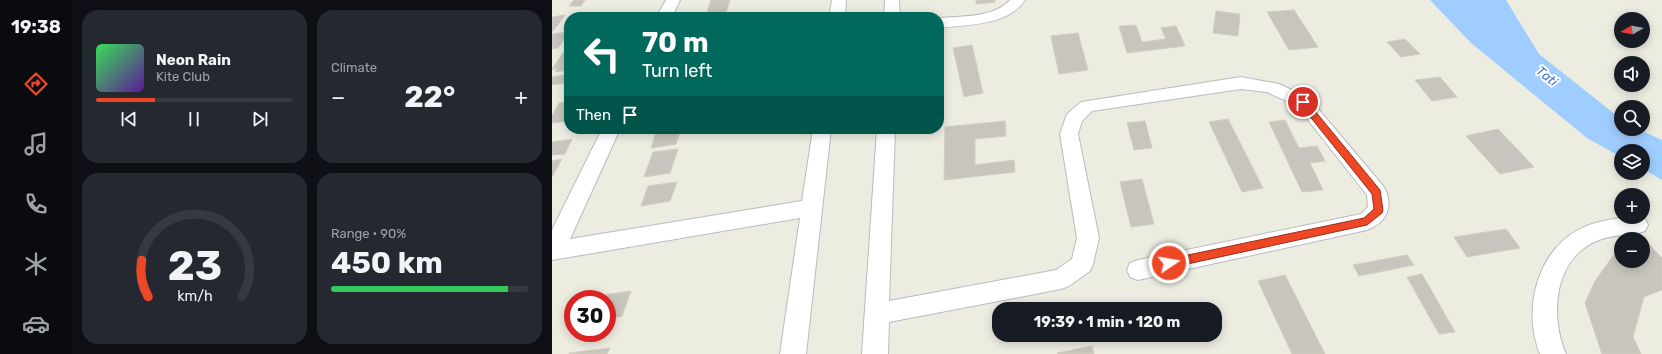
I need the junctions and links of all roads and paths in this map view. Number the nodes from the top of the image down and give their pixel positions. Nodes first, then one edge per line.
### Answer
1 (672, 0) edge
2 (839, 0) edge
3 (892, 0) edge
4 (1018, 0) edge
5 (666, 12) edge
6 (838, 12) edge
7 (892, 12) edge
8 (944, 22) edge
9 (609, 134) edge
10 (821, 134) edge
11 (886, 134) edge
12 (812, 208) junction
13 (1638, 225) dead end
14 (552, 251) edge
15 (1138, 270) dead end
16 (876, 314) junction
17 (793, 354) edge
18 (875, 354) edge
19 (1553, 354) edge

1 - 5 street
2 - 6 street
3 - 7 street
4 - 8 street
9 - 14 street
10 - 12 street
11 - 16 street
12 - 14 street
12 - 17 street
13 - 19 street
15 - 16 street
16 - 18 street

